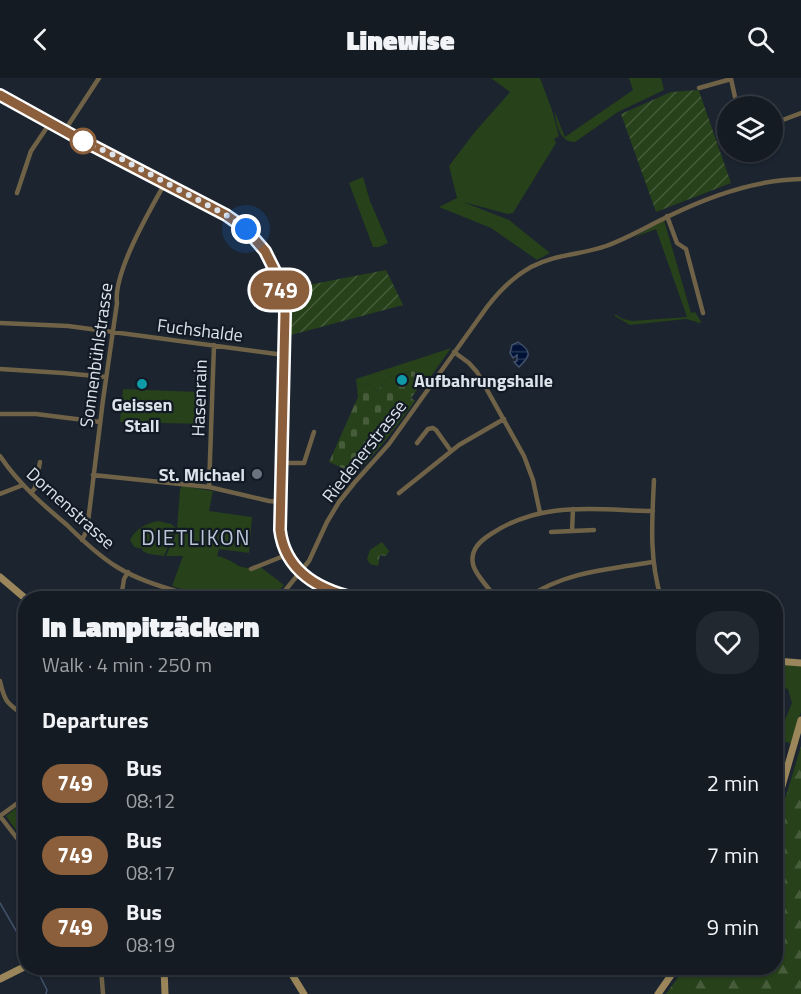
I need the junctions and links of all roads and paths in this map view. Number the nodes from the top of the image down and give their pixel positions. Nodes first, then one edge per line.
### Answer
1 (99, 78) edge
2 (733, 79) edge
3 (699, 88) dead end
4 (0, 95) edge
5 (736, 96) edge
6 (801, 113) edge
7 (783, 120) edge
8 (50, 123) junction
9 (65, 129) junction
10 (801, 178) edge
11 (165, 183) junction
12 (17, 193) dead end
13 (667, 216) junction
14 (703, 313) dead end
15 (0, 323) edge
16 (113, 332) junction
17 (214, 345) junction
18 (454, 352) junction
19 (284, 355) junction
20 (0, 369) edge
21 (106, 378) junction
22 (0, 414) edge
23 (504, 419) junction
24 (100, 422) junction
25 (314, 432) dead end
26 (417, 443) dead end
27 (451, 451) junction
28 (0, 456) edge
29 (40, 462) dead end
30 (281, 463) junction
31 (93, 475) junction
32 (654, 480) dead end
33 (22, 485) junction
34 (209, 487) junction
35 (31, 493) junction
36 (399, 493) dead end
37 (0, 494) edge
38 (280, 502) junction
39 (573, 509) junction
40 (653, 511) junction
41 (540, 513) junction
42 (594, 530) dead end
43 (572, 531) junction
44 (551, 532) dead end
45 (82, 540) junction
46 (286, 555) junction
47 (653, 562) junction
48 (251, 568) dead end
49 (128, 572) junction
50 (301, 572) junction
51 (2, 582) edge
52 (122, 591) edge
53 (179, 591) edge
54 (285, 591) edge
55 (328, 591) edge
56 (491, 591) edge
57 (538, 591) edge
58 (659, 591) edge
59 (18, 593) edge
60 (783, 662) edge
61 (801, 663) edge
62 (0, 681) edge
63 (18, 711) edge
64 (801, 720) edge
65 (783, 783) edge
66 (18, 803) edge
67 (0, 816) edge
68 (18, 840) edge
69 (18, 970) edge
70 (101, 975) edge
71 (164, 975) edge
72 (292, 975) edge
73 (671, 975) edge
74 (0, 979) edge
75 (102, 994) edge
76 (165, 994) edge
77 (304, 994) edge
78 (658, 994) edge

1 - 9 street
2 - 3 street
2 - 5 street
4 - 8 street
6 - 7 street
8 - 9 street
8 - 12 street
9 - 11 street
10 - 13 street, Riedenerstrasse
11 - 16 street, Sonnenbühlstrasse
11 - 19 street
13 - 14 street
13 - 18 street, Riedenerstrasse
15 - 16 street, Fuchshalde
16 - 17 street, Fuchshalde
16 - 21 street, Sonnenbühlstrasse
17 - 19 street, Fuchshalde
17 - 34 street, Hasenrain
18 - 23 street
18 - 50 street, Riedenerstrasse
19 - 30 street
20 - 21 street
21 - 24 street, Sonnenbühlstrasse
22 - 24 street
23 - 27 street
23 - 41 street
24 - 31 street, Sonnenbühlstrasse
25 - 30 street
26 - 27 street
27 - 36 street
28 - 33 street, Dornenstrasse
29 - 35 street
30 - 38 street
31 - 34 street
31 - 45 street, Sonnenbühlstrasse
32 - 40 street
33 - 35 street, Dornenstrasse
33 - 37 street
34 - 38 street
35 - 45 street, Dornenstrasse
38 - 46 street
39 - 40 street
39 - 41 street
39 - 43 street
40 - 47 street
41 - 56 street
42 - 43 street
43 - 44 street
45 - 49 street, Dornenstrasse
46 - 48 street
46 - 50 street
47 - 57 street
47 - 58 street
49 - 52 street
49 - 53 street, Dornenstrasse
50 - 54 street, Riedenerstrasse
50 - 55 street
51 - 59 street
60 - 61 street
62 - 63 street
64 - 65 street
66 - 67 street
67 - 68 street
69 - 74 street
70 - 75 street
71 - 76 street
72 - 77 street
73 - 78 street

